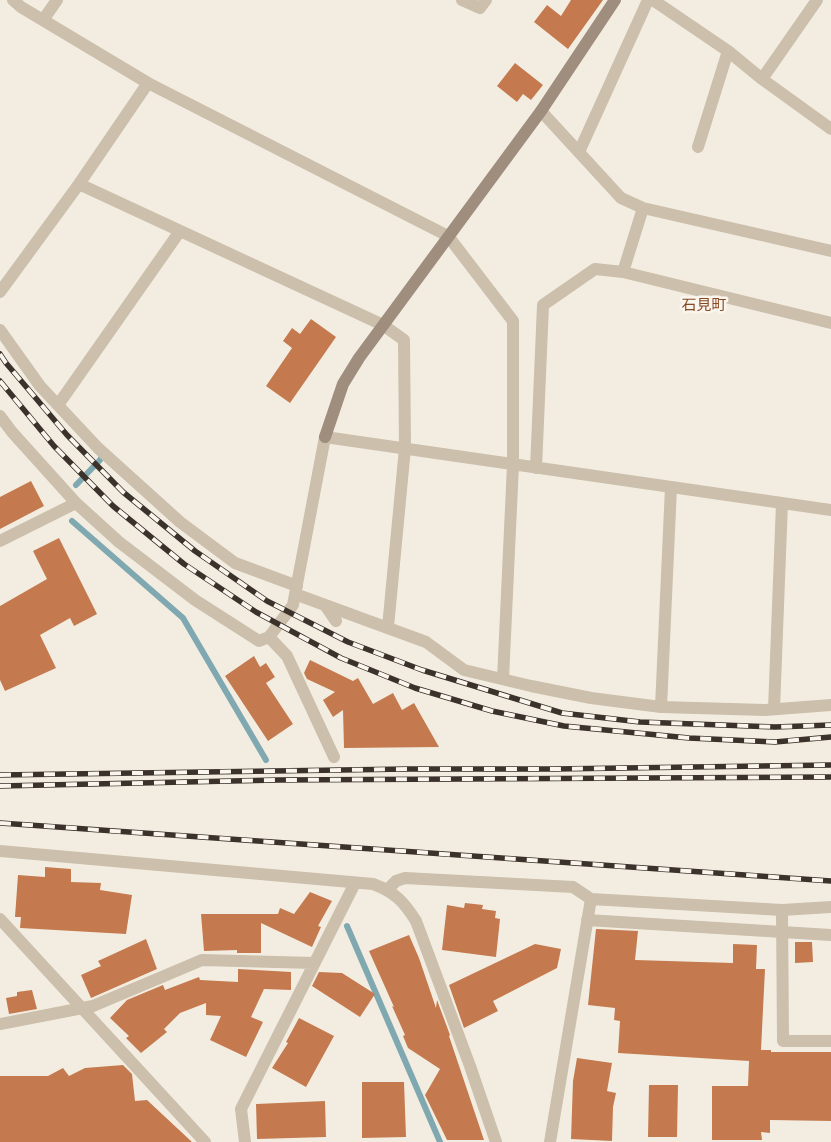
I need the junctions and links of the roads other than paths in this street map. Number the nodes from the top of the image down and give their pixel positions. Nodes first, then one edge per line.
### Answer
1 (14, 0) edge
2 (57, 0) edge
3 (462, 0) edge
4 (486, 0) edge
5 (615, 0) edge
6 (648, 0) edge
7 (653, 0) edge
8 (817, 0) edge
9 (43, 20) junction
10 (728, 51) junction
11 (762, 79) junction
12 (148, 83) junction
13 (541, 111) junction
14 (831, 129) edge
15 (698, 147) dead end
16 (579, 152) junction
17 (79, 184) junction
18 (644, 208) junction
19 (180, 231) junction
20 (448, 236) junction
21 (831, 250) edge
22 (623, 272) junction
23 (0, 292) edge
24 (831, 322) edge
25 (382, 325) junction
26 (0, 330) edge
27 (58, 406) junction
28 (0, 416) edge
29 (325, 437) junction
30 (405, 448) junction
31 (513, 464) junction
32 (536, 468) junction
33 (671, 487) junction
34 (76, 502) junction
35 (782, 503) junction
36 (831, 510) edge
37 (0, 540) edge
38 (296, 590) junction
39 (325, 605) junction
40 (336, 621) dead end
41 (388, 627) junction
42 (269, 637) junction
43 (503, 679) junction
44 (831, 705) edge
45 (661, 707) junction
46 (774, 709) junction
47 (334, 757) dead end
48 (0, 851) edge
49 (355, 883) junction
50 (388, 889) junction
51 (591, 900) junction
52 (831, 907) edge
53 (782, 910) junction
54 (0, 919) edge
55 (587, 920) junction
56 (782, 932) junction
57 (831, 935) edge
58 (314, 963) junction
59 (83, 1008) junction
60 (0, 1024) edge
61 (831, 1041) edge
62 (205, 1142) edge
63 (245, 1142) edge
64 (496, 1142) edge
65 (550, 1142) edge

1 - 9 street
2 - 9 street
3 - 4 street
5 - 13 street
6 - 16 street
7 - 10 street
8 - 11 street
9 - 12 street
10 - 11 street
10 - 15 street
11 - 14 street
12 - 17 street
12 - 20 street
13 - 16 street
13 - 20 street
16 - 18 street
17 - 19 street
17 - 23 street
18 - 21 street
18 - 22 street
19 - 25 street
19 - 27 street
20 - 25 street
20 - 31 street
22 - 24 street
22 - 32 street
25 - 29 street
25 - 30 street
26 - 27 street
27 - 38 street
28 - 34 street
29 - 30 street
29 - 38 street
30 - 31 street
30 - 41 street
31 - 32 street
31 - 43 street
32 - 33 street
33 - 35 street
33 - 45 street
34 - 37 street
34 - 42 street
35 - 36 street
35 - 46 street
38 - 39 street
38 - 42 street
39 - 40 street
39 - 41 street
41 - 43 street
42 - 47 street
43 - 45 street
44 - 46 street
45 - 46 street
48 - 49 street
49 - 50 street
49 - 58 street
50 - 51 street
50 - 64 street
51 - 53 street
51 - 55 street
52 - 53 street
53 - 56 street
54 - 59 street
55 - 56 street
55 - 65 street
56 - 57 street
56 - 61 street
58 - 59 street
58 - 63 street
59 - 60 street
59 - 62 street

